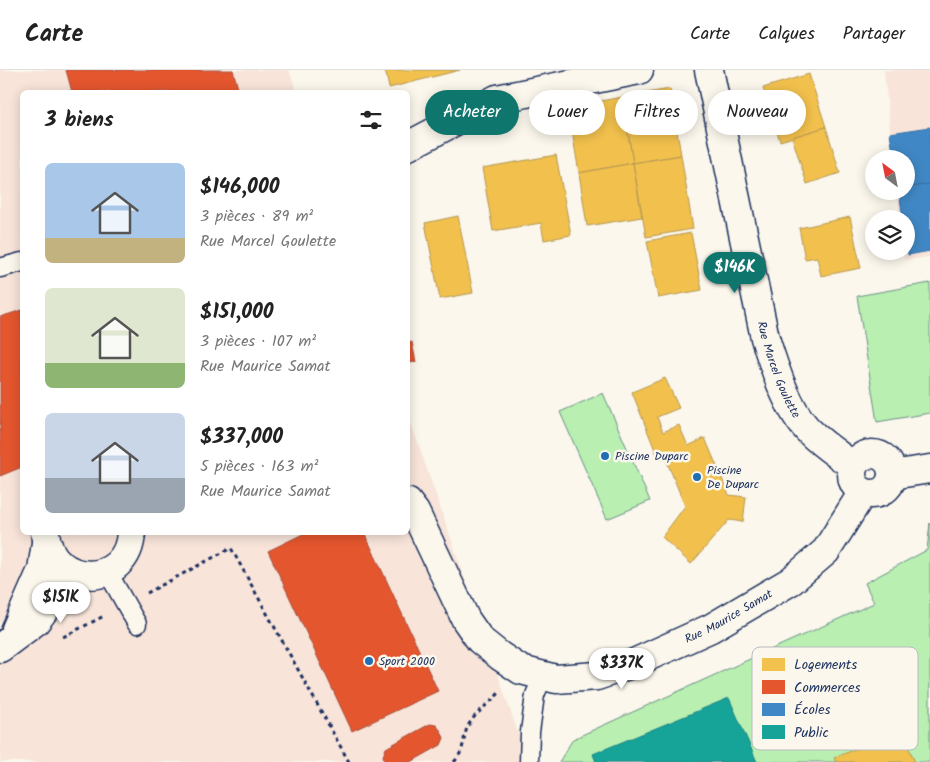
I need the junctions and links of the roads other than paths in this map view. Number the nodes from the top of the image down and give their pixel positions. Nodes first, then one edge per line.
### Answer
1 (639, 70) edge
2 (709, 70) edge
3 (410, 145) edge
4 (20, 263) edge
5 (0, 268) edge
6 (853, 466) junction
7 (930, 469) edge
8 (892, 476) junction
9 (863, 492) junction
10 (410, 506) edge
11 (134, 535) edge
12 (46, 538) edge
13 (107, 571) junction
14 (73, 572) junction
15 (137, 624) dead end
16 (6, 642) edge
17 (532, 673) junction
18 (529, 762) edge

1 - 3 street
2 - 6 street, Rue Marcel Goulette
4 - 5 lane
6 - 8 street
6 - 9 street
7 - 8 street
8 - 9 street
9 - 17 street, Rue Maurice Samat
10 - 17 street, Rue Maurice Samat
11 - 13 street
12 - 14 street
12 - 16 street
13 - 14 street
13 - 15 lane
14 - 16 street
17 - 18 lane

